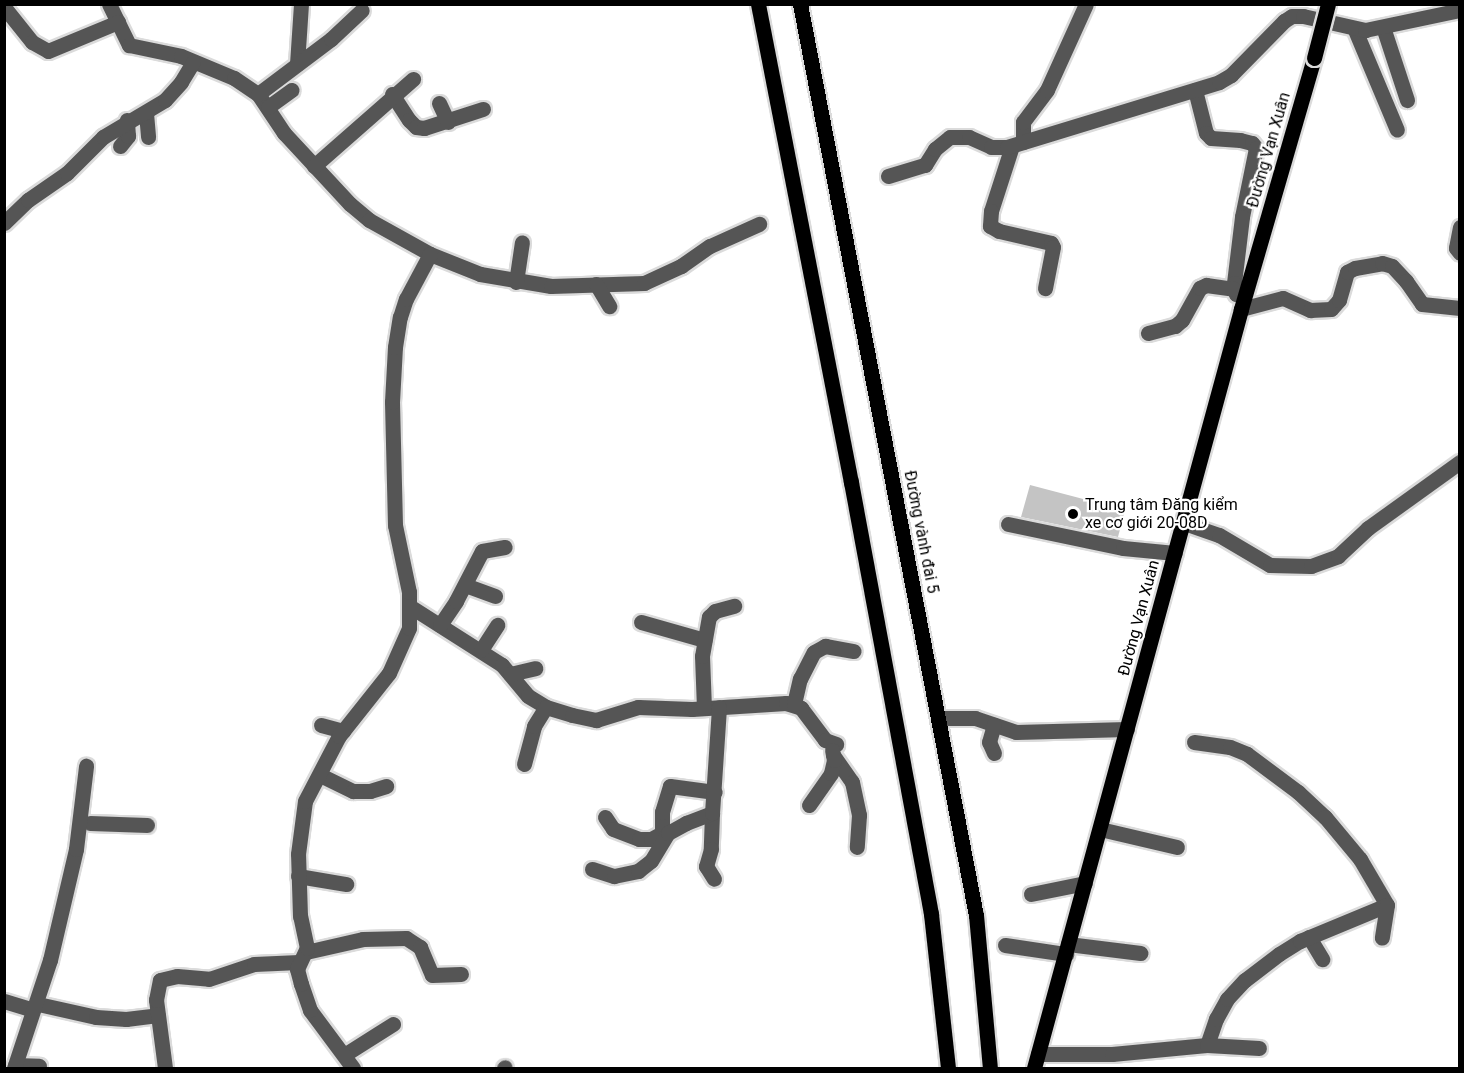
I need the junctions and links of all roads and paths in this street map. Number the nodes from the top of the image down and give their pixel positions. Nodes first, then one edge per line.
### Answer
1 (109, 4) edge
2 (294, 4) edge
3 (301, 4) edge
4 (758, 4) edge
5 (800, 4) edge
6 (1086, 4) edge
7 (1328, 4) edge
8 (4, 7) edge
9 (362, 10) dead end
10 (1460, 10) edge
11 (118, 22) junction
12 (1383, 27) junction
13 (1355, 30) junction
14 (298, 41) junction
15 (193, 62) junction
16 (297, 64) junction
17 (413, 78) dead end
18 (291, 90) dead end
19 (1196, 90) junction
20 (258, 94) junction
21 (392, 94) junction
22 (1407, 100) dead end
23 (439, 103) dead end
24 (268, 107) junction
25 (483, 109) dead end
26 (146, 113) junction
27 (127, 120) junction
28 (448, 122) junction
29 (1397, 130) dead end
30 (148, 137) dead end
31 (1018, 144) junction
32 (120, 146) dead end
33 (314, 166) junction
34 (888, 176) dead end
35 (4, 223) edge
36 (759, 224) dead end
37 (1460, 227) edge
38 (522, 242) dead end
39 (429, 254) junction
40 (1460, 254) edge
41 (516, 282) junction
42 (596, 284) junction
43 (1045, 288) dead end
44 (1239, 297) junction
45 (609, 306) dead end
46 (1460, 309) edge
47 (1148, 333) dead end
48 (1460, 462) edge
49 (1184, 523) junction
50 (1008, 524) dead end
51 (505, 547) dead end
52 (1176, 553) junction
53 (465, 585) junction
54 (495, 596) dead end
55 (734, 606) dead end
56 (411, 607) junction
57 (640, 622) dead end
58 (440, 625) junction
59 (497, 625) dead end
60 (704, 640) junction
61 (481, 650) junction
62 (854, 651) dead end
63 (535, 668) dead end
64 (510, 674) junction
65 (794, 704) junction
66 (546, 707) junction
67 (712, 708) junction
68 (945, 718) dead end
69 (321, 725) dead end
70 (994, 725) junction
71 (1128, 729) junction
72 (343, 731) junction
73 (1194, 742) dead end
74 (833, 748) junction
75 (994, 753) dead end
76 (524, 764) dead end
77 (86, 766) dead end
78 (320, 774) junction
79 (386, 786) dead end
80 (715, 792) junction
81 (809, 806) dead end
82 (712, 813) junction
83 (605, 817) dead end
84 (84, 822) junction
85 (147, 825) dead end
86 (1100, 829) junction
87 (662, 837) junction
88 (857, 847) dead end
89 (1177, 847) dead end
90 (592, 869) dead end
91 (298, 876) junction
92 (714, 879) dead end
93 (1085, 883) junction
94 (346, 884) dead end
95 (1031, 894) dead end
96 (1387, 905) junction
97 (1309, 937) junction
98 (1382, 938) dead end
99 (1005, 945) dead end
100 (1067, 949) junction
101 (1140, 953) dead end
102 (302, 957) junction
103 (1322, 959) dead end
104 (461, 974) dead end
105 (4, 1001) edge
106 (35, 1007) junction
107 (158, 1015) junction
108 (393, 1024) dead end
109 (1208, 1045) junction
110 (1259, 1048) dead end
111 (344, 1054) junction
112 (1036, 1061) edge
113 (14, 1066) edge
114 (39, 1066) dead end
115 (165, 1068) edge
116 (353, 1068) edge
117 (948, 1068) edge
118 (990, 1068) edge

1 - 11 street
2 - 14 street
3 - 14 street
4 - 117 main road
5 - 118 main road, Đường vành đai 5
6 - 31 street
7 - 44 main road, Đường Vạn Xuân, bridge
8 - 11 street
9 - 16 street
10 - 12 street
11 - 15 street
12 - 13 street
12 - 22 street
13 - 19 street
13 - 29 street
14 - 16 street
15 - 20 street
15 - 26 street
16 - 20 street
17 - 21 street
18 - 24 street
19 - 31 street
19 - 44 street
20 - 24 street
21 - 28 street
21 - 33 street
23 - 28 street
24 - 33 street
25 - 28 street
26 - 27 street
26 - 30 street
27 - 32 street
27 - 35 street
31 - 34 street
31 - 43 street
33 - 39 street
36 - 42 street
37 - 40 street
38 - 41 street
39 - 41 street
39 - 56 street
41 - 42 street
42 - 45 street
44 - 46 street
44 - 47 street
44 - 49 main road, Đường Vạn Xuân
48 - 49 street
49 - 52 main road, Đường Vạn Xuân
50 - 52 street
51 - 53 street
52 - 71 main road, Đường Vạn Xuân
53 - 54 street
53 - 58 street
55 - 60 street
56 - 58 street
56 - 72 street
57 - 60 street
58 - 61 street
59 - 61 street
60 - 67 street
61 - 64 street
62 - 65 street
63 - 64 street
64 - 66 street
65 - 67 street
65 - 74 street
66 - 67 street
66 - 76 street
67 - 80 street
68 - 70 street
69 - 72 street
70 - 71 street
70 - 75 street
71 - 86 main road, Đường Vạn Xuân
72 - 78 street
73 - 96 street
74 - 81 street
74 - 88 street
77 - 84 street
78 - 79 street
78 - 91 street
80 - 82 street
80 - 87 street
82 - 87 street
82 - 92 street
83 - 87 street
84 - 85 street
84 - 106 street
86 - 89 street
86 - 93 main road, Đường Vạn Xuân
87 - 90 street
91 - 94 street
91 - 102 street
93 - 95 street
93 - 100 main road, Đường Vạn Xuân
96 - 97 street
96 - 98 street
97 - 103 street
97 - 109 street
99 - 100 street
100 - 101 street
100 - 112 main road, Đường Vạn Xuân
102 - 104 street
102 - 107 street
102 - 111 street
105 - 106 street
106 - 107 street
106 - 113 street
107 - 115 street
108 - 111 street
109 - 110 street
109 - 112 street
111 - 116 street
113 - 114 street

